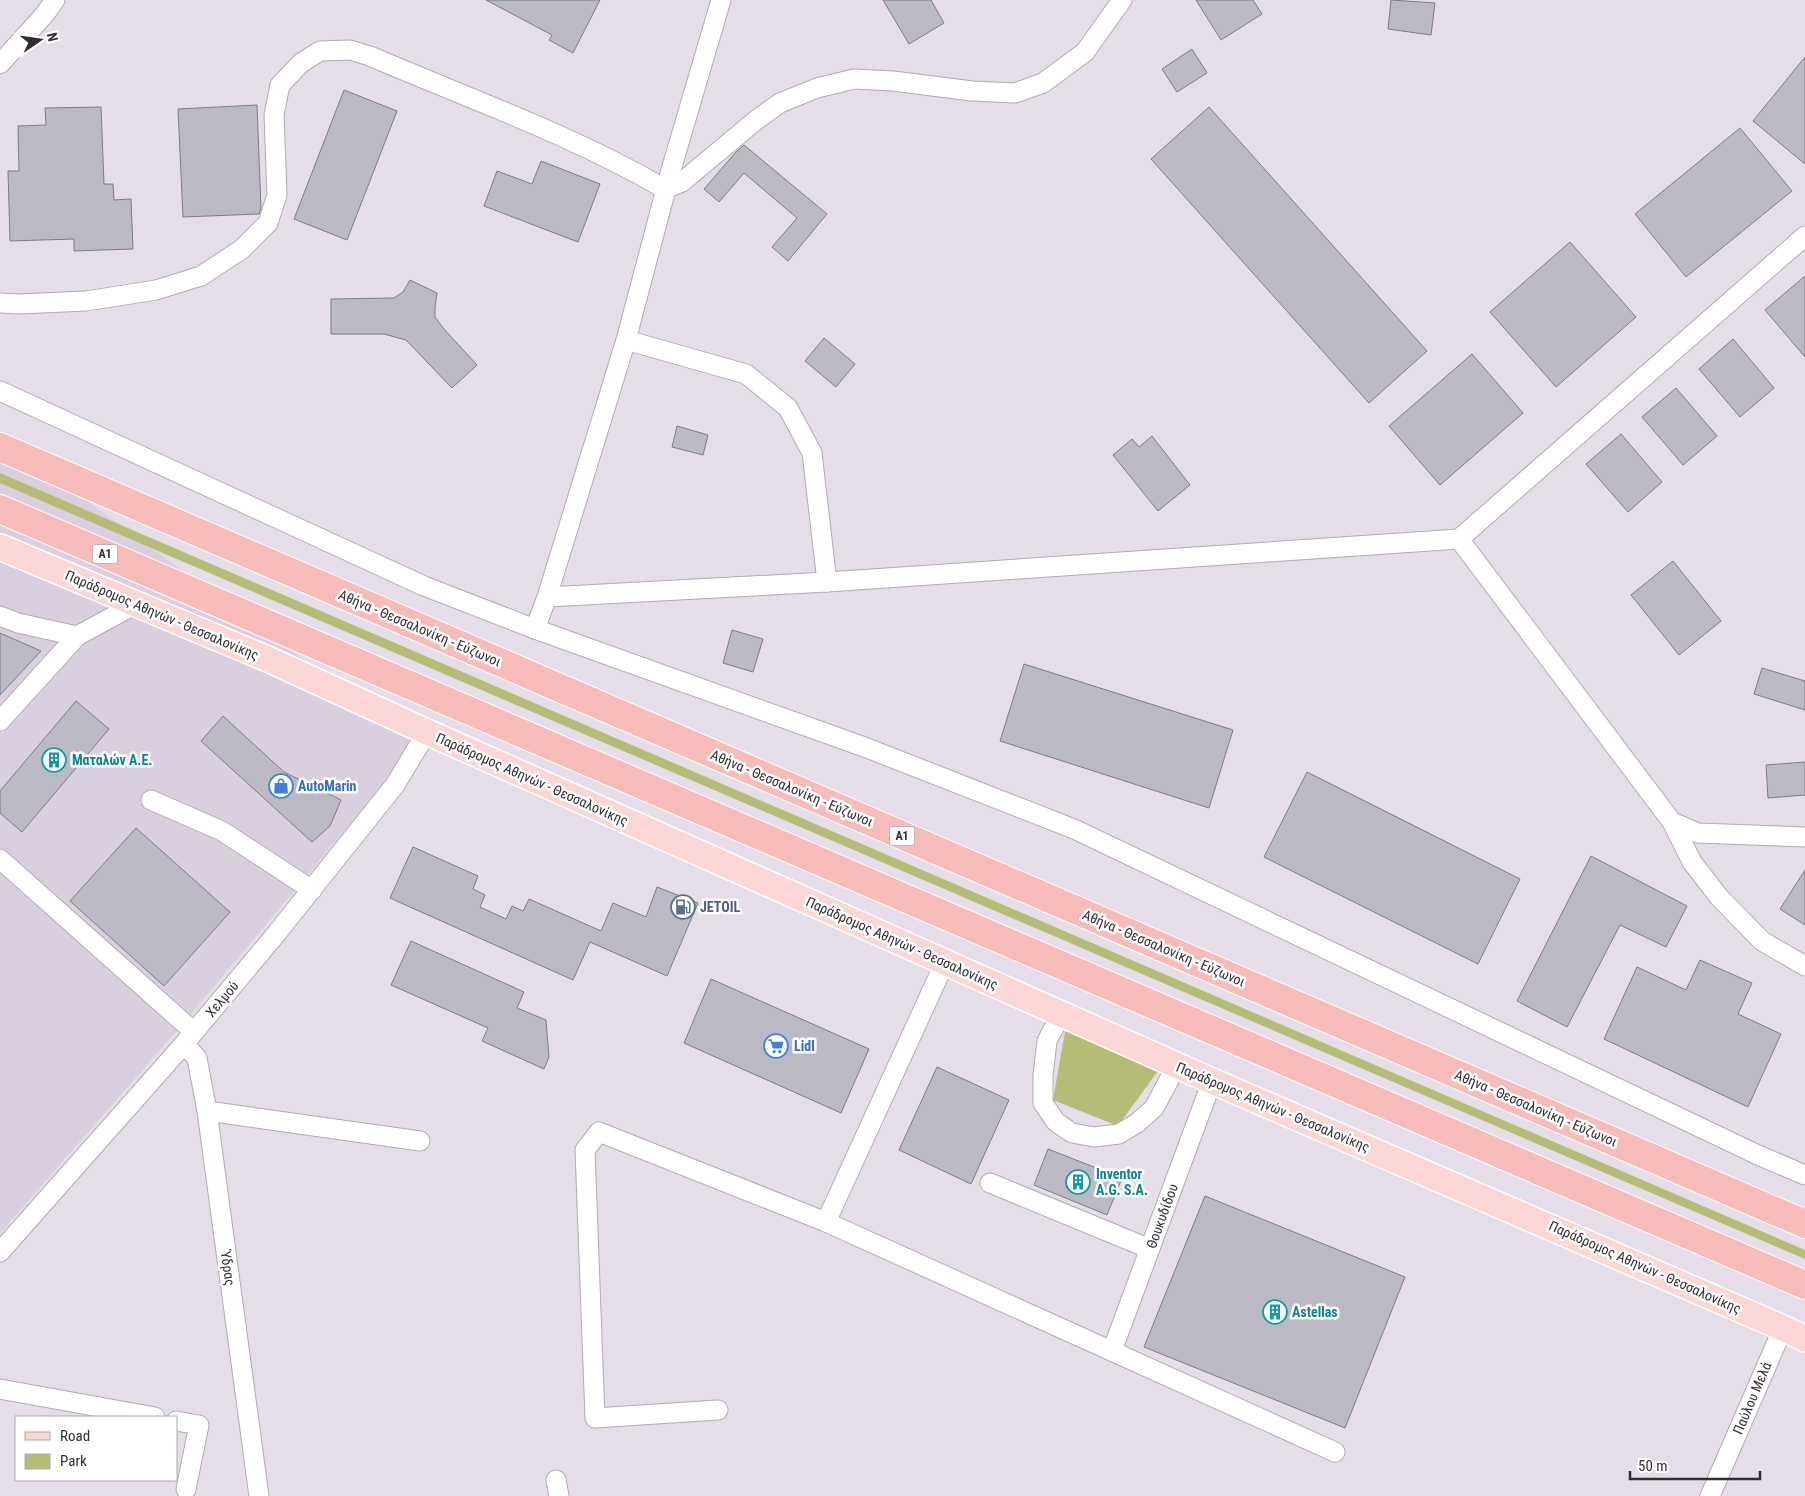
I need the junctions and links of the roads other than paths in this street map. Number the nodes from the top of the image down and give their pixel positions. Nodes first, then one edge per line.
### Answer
1 (55, 0) edge
2 (721, 0) edge
3 (1122, 0) edge
4 (0, 64) edge
5 (665, 189) junction
6 (1805, 236) edge
7 (0, 303) edge
8 (626, 340) junction
9 (0, 391) edge
10 (0, 447) edge
11 (0, 509) edge
12 (1458, 539) junction
13 (0, 547) edge
14 (827, 582) junction
15 (547, 596) junction
16 (136, 604) junction
17 (0, 616) edge
18 (535, 629) junction
19 (77, 636) junction
20 (0, 721) edge
21 (428, 732) junction
22 (151, 800) dead end
23 (1672, 822) junction
24 (1805, 837) edge
25 (0, 859) edge
26 (312, 890) junction
27 (945, 962) junction
28 (1805, 966) edge
29 (1061, 1014) junction
30 (189, 1038) junction
31 (1177, 1065) junction
32 (1212, 1081) junction
33 (207, 1112) junction
34 (420, 1141) dead end
35 (1805, 1175) edge
36 (990, 1183) dead end
37 (826, 1222) junction
38 (1805, 1224) edge
39 (1150, 1249) junction
40 (0, 1252) edge
41 (1805, 1285) edge
42 (1783, 1328) junction
43 (1805, 1339) edge
44 (1112, 1351) junction
45 (0, 1389) edge
46 (718, 1410) dead end
47 (149, 1416) edge
48 (178, 1421) edge
49 (1335, 1452) dead end
50 (186, 1489) dead end
51 (259, 1496) edge
52 (1710, 1496) edge

1 - 4 street
2 - 5 street
3 - 5 street
5 - 7 street
5 - 8 street
6 - 12 street
8 - 14 street
8 - 15 street
9 - 18 street
10 - 38 highway, Αθήνα - Θεσσαλονίκη - Εύζωνοι / Α1
11 - 41 highway, Α1
12 - 14 street
12 - 23 street
13 - 16 main road, Παράδρομος Αθηνών - Θεσσαλονίκης
14 - 15 street
15 - 18 street
16 - 19 street
16 - 21 main road, Παράδρομος Αθηνών - Θεσσαλονίκης
17 - 19 street
18 - 35 street
19 - 20 street
21 - 26 street, Χελμού
21 - 27 main road, Παράδρομος Αθηνών - Θεσσαλονίκης
22 - 26 street
23 - 24 street
23 - 28 street
25 - 30 street, Ύδρας
26 - 30 street, Χελμού
27 - 29 main road, Παράδρομος Αθηνών - Θεσσαλονίκης
27 - 37 street
29 - 31 main road, Παράδρομος Αθηνών - Θεσσαλονίκης
29 - 31 street
30 - 33 street, Ύδρας
30 - 40 street, Χελμού
31 - 32 main road, Παράδρομος Αθηνών - Θεσσαλονίκης
32 - 39 street, Θουκυδίδου
32 - 42 main road, Παράδρομος Αθηνών - Θεσσαλονίκης
33 - 34 street
33 - 51 street, Ύδρας
36 - 39 street
37 - 44 street
37 - 46 street
39 - 44 street, Θουκυδίδου
42 - 43 main road, Παράδρομος Αθηνών - Θεσσαλονίκης
42 - 52 street, Παύλου Μελά
44 - 49 street
45 - 47 street
48 - 50 street

